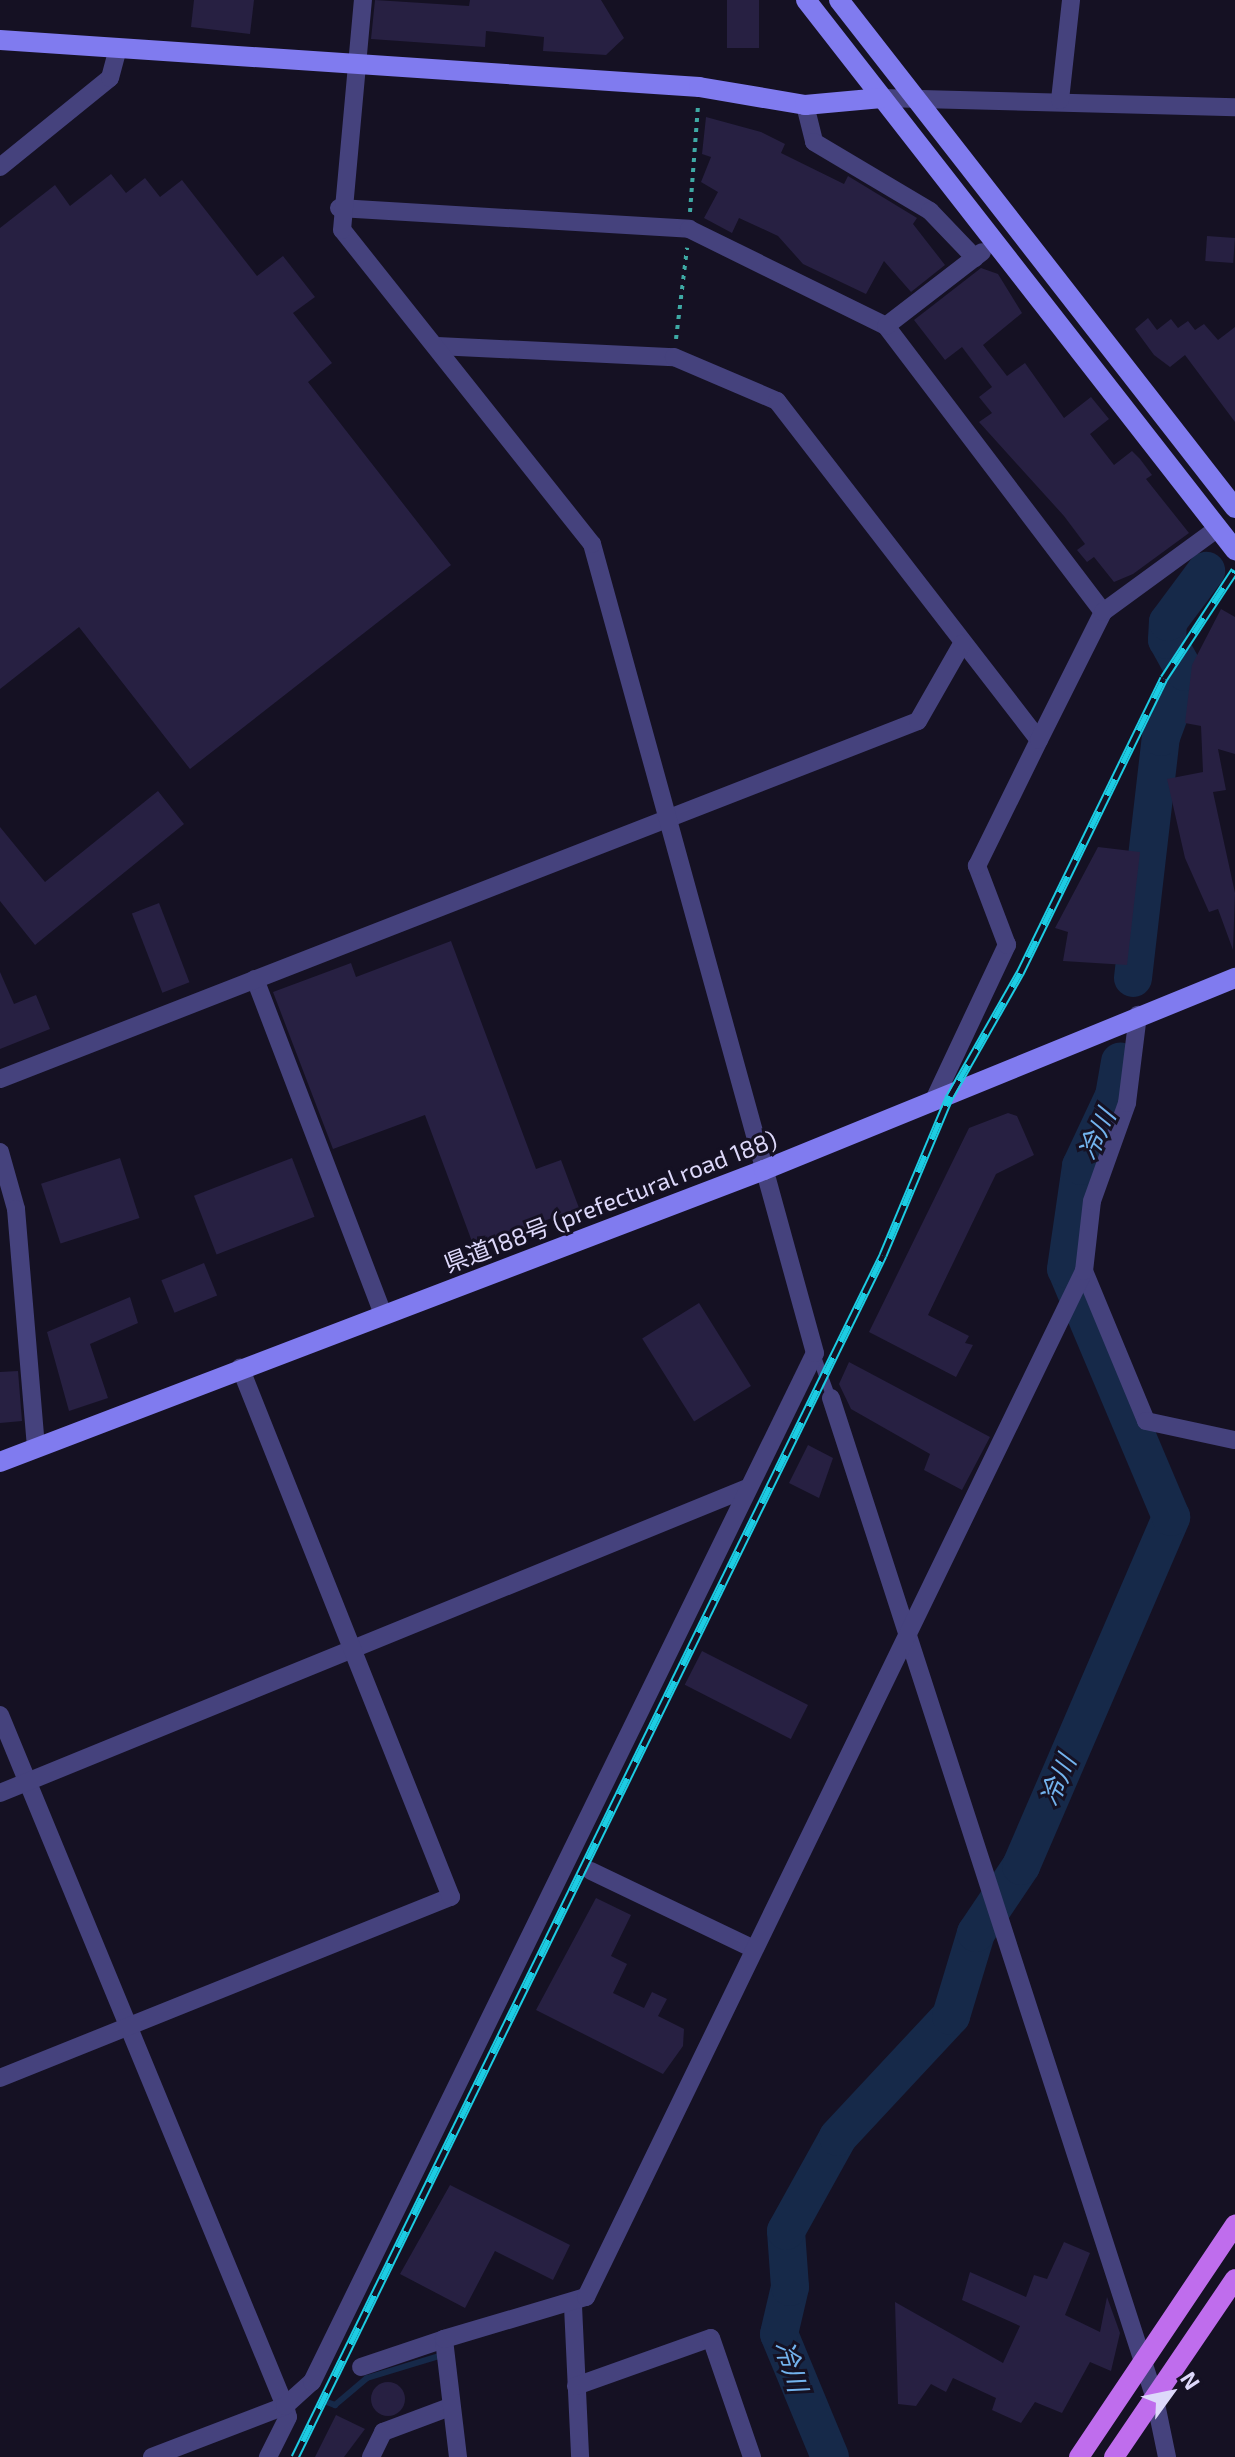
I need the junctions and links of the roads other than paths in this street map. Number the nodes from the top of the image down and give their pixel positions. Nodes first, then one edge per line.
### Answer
1 (363, 0) edge
2 (806, 0) edge
3 (839, 0) edge
4 (1071, 0) edge
5 (0, 40) edge
6 (118, 49) junction
7 (356, 64) junction
8 (912, 96) junction
9 (882, 98) junction
10 (1060, 100) junction
11 (805, 105) junction
12 (1235, 107) edge
13 (0, 167) edge
14 (339, 208) junction
15 (997, 241) junction
16 (975, 258) junction
17 (886, 326) junction
18 (437, 346) junction
19 (1235, 508) edge
20 (1218, 528) junction
21 (1235, 550) edge
22 (1103, 612) junction
23 (962, 644) junction
24 (1039, 740) junction
25 (670, 818) junction
26 (1235, 978) edge
27 (255, 979) junction
28 (1138, 1015) junction
29 (0, 1079) edge
30 (933, 1102) junction
31 (0, 1152) edge
32 (764, 1170) junction
33 (1084, 1271) junction
34 (383, 1315) junction
35 (815, 1353) junction
36 (240, 1367) junction
37 (831, 1398) joint
38 (1235, 1440) edge
39 (36, 1448) junction
40 (0, 1462) edge
41 (745, 1489) junction
42 (905, 1633) junction
43 (350, 1650) junction
44 (0, 1715) edge
45 (26, 1779) junction
46 (0, 1793) edge
47 (591, 1871) dead end
48 (752, 1948) junction
49 (127, 2028) junction
50 (0, 2078) edge
51 (1235, 2225) edge
52 (1235, 2279) edge
53 (573, 2306) junction
54 (444, 2339) junction
55 (361, 2367) dead end
56 (1144, 2367) junction
57 (576, 2386) junction
58 (1155, 2399) junction
59 (285, 2406) junction
60 (450, 2407) junction
61 (152, 2457) edge
62 (268, 2457) edge
63 (371, 2457) edge
64 (458, 2457) edge
65 (580, 2457) edge
66 (752, 2457) edge
67 (1079, 2457) edge
68 (1114, 2457) edge
69 (1167, 2457) edge

1 - 7 street
2 - 9 street
3 - 8 street
4 - 10 street
5 - 6 street
6 - 7 street
6 - 13 street
7 - 11 street
7 - 14 street
8 - 9 street
8 - 10 street
8 - 19 street
9 - 11 street
9 - 15 street
10 - 12 street
11 - 16 street
14 - 17 street
14 - 18 street
15 - 16 street
15 - 20 street
16 - 17 street
17 - 22 street
18 - 23 street
18 - 25 street
20 - 21 street
20 - 22 street
22 - 24 street
23 - 24 street
23 - 25 street
24 - 30 street
25 - 27 street
25 - 32 street
26 - 28 street, 県道188号 (prefectural road 188)
27 - 29 street
27 - 34 street
28 - 30 street, 県道188号 (prefectural road 188)
28 - 33 street
30 - 32 street, 県道188号 (prefectural road 188)
31 - 39 street
32 - 34 street, 県道188号 (prefectural road 188)
32 - 35 street
33 - 38 street
33 - 42 street
34 - 36 street, 県道188号 (prefectural road 188)
35 - 37 lane
35 - 41 street
36 - 39 street, 県道188号 (prefectural road 188)
36 - 43 street
37 - 42 street
39 - 40 street, 県道188号 (prefectural road 188)
41 - 43 street
41 - 59 street
42 - 48 street
42 - 56 street
43 - 45 street
43 - 49 street
44 - 45 street
45 - 46 street
45 - 49 street
47 - 48 street
48 - 53 street
49 - 50 street
49 - 59 street
51 - 56 main road
52 - 58 main road
53 - 54 street
53 - 57 street
54 - 55 street
54 - 60 street
56 - 58 street
56 - 67 main road
57 - 65 street
57 - 66 street
58 - 68 main road
58 - 69 street
59 - 61 street
59 - 62 street
60 - 63 street
60 - 64 street

